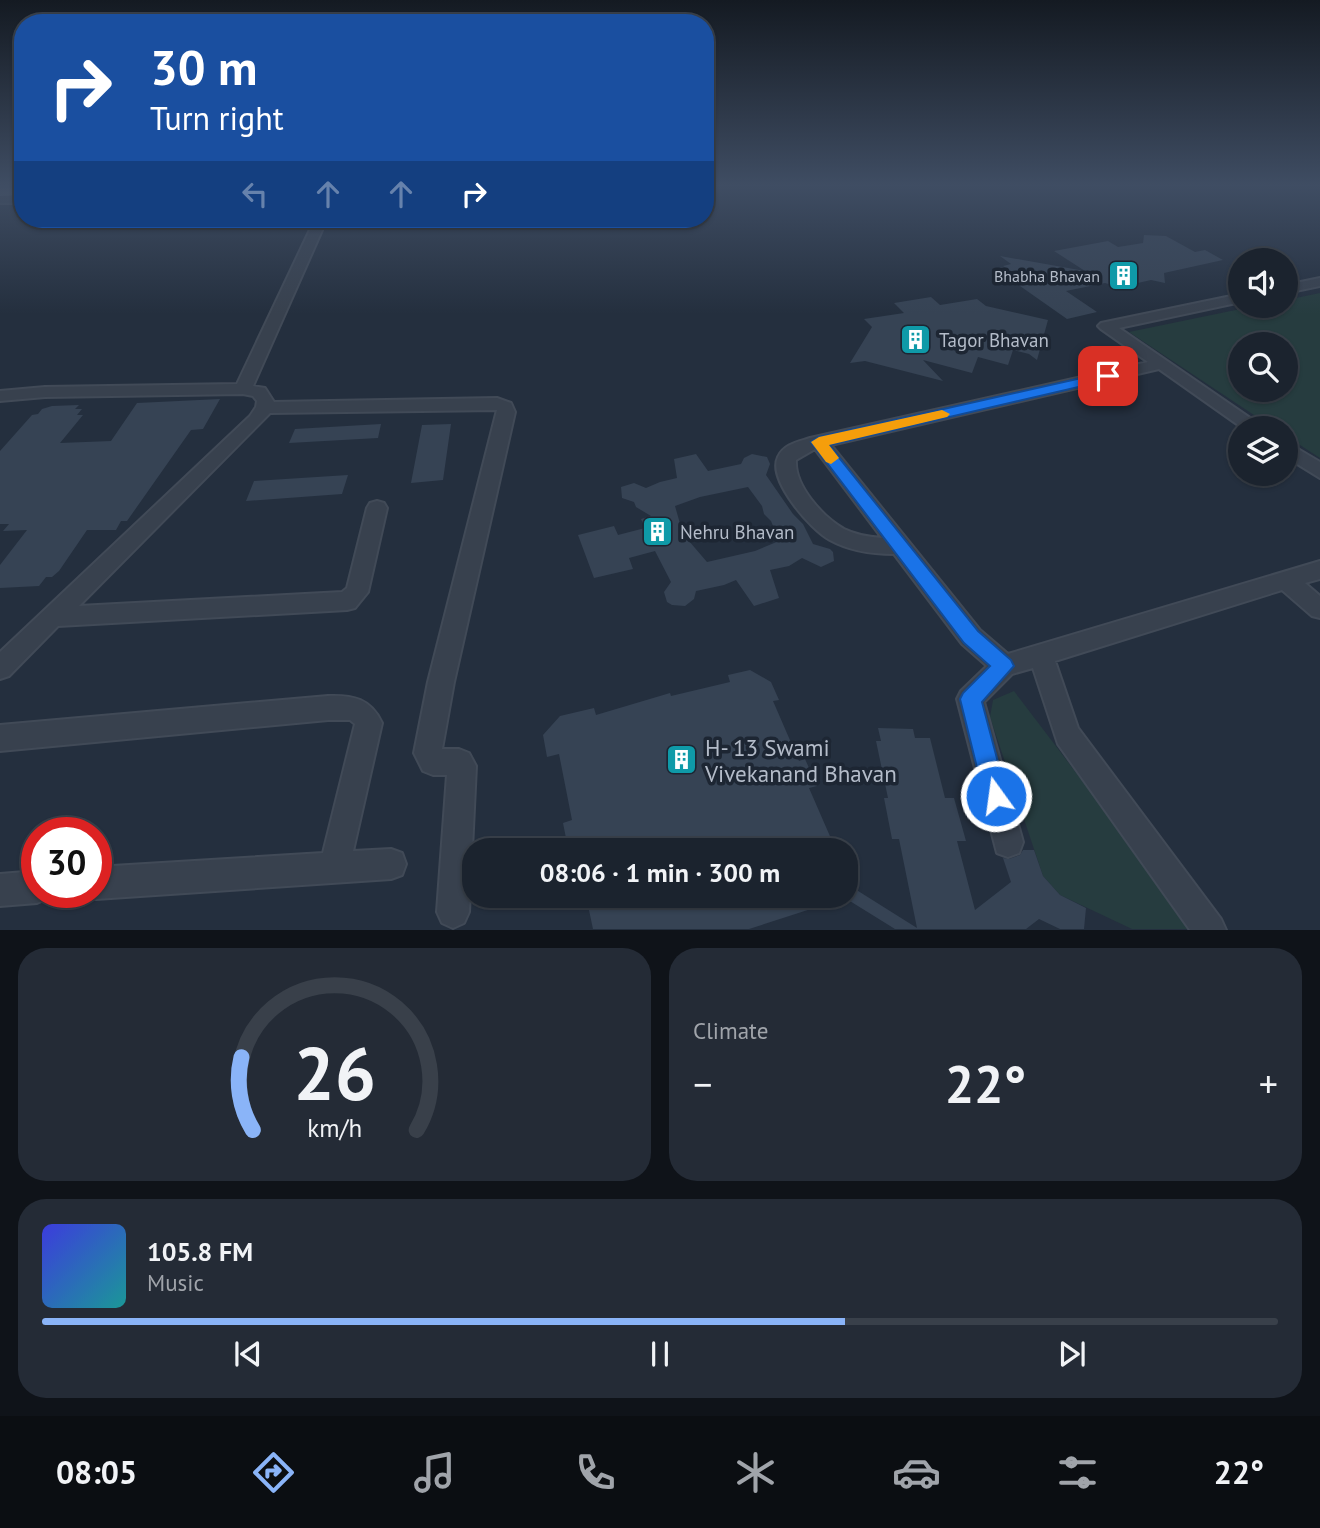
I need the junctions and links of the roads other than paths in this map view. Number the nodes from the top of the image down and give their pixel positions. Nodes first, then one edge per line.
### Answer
1 (317, 228) edge
2 (1320, 282) edge
3 (1298, 287) edge
4 (1228, 302) edge
5 (1161, 364) junction
6 (243, 389) junction
7 (2, 398) edge
8 (265, 408) junction
9 (1238, 416) edge
10 (819, 442) junction
11 (1298, 457) edge
12 (1320, 471) edge
13 (377, 508) dead end
14 (900, 546) junction
15 (1320, 570) edge
16 (1286, 581) junction
17 (1320, 609) edge
18 (56, 617) junction
19 (1041, 654) junction
20 (1004, 666) junction
21 (0, 668) edge
22 (0, 738) edge
23 (1007, 842) dead end
24 (391, 864) dead end
25 (335, 865) junction
26 (112, 882) edge
27 (21, 888) edge
28 (0, 890) edge
29 (453, 912) dead end
30 (1210, 929) edge

1 - 6 street
2 - 3 street
4 - 5 street
5 - 9 street
5 - 10 street
6 - 7 street
6 - 8 street
8 - 18 street
8 - 29 street
10 - 14 street
10 - 14 street
11 - 12 street
13 - 18 street
14 - 20 street
15 - 16 street
16 - 17 street
16 - 19 street
18 - 21 street
19 - 20 street
19 - 30 street
20 - 23 street
22 - 25 street
24 - 25 street
25 - 26 street
27 - 28 street

